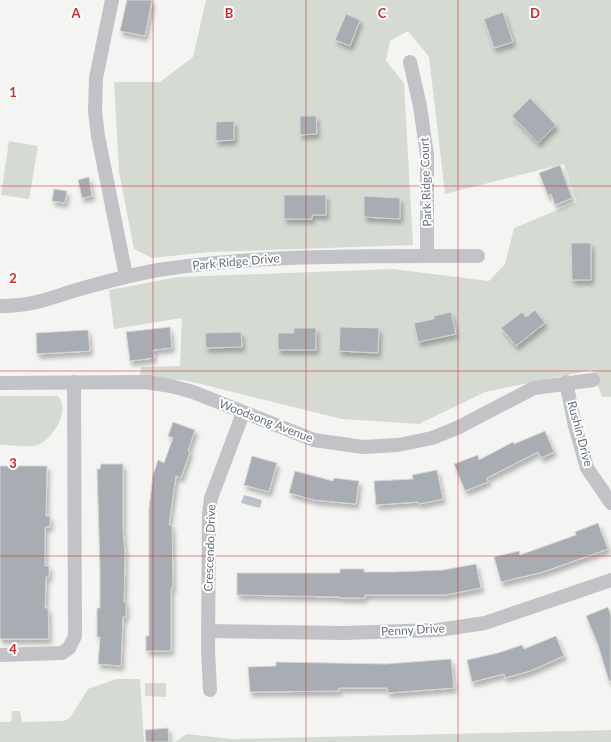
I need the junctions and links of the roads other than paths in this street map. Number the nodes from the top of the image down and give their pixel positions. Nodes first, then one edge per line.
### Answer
1 (112, 0) edge
2 (410, 62) dead end
3 (427, 256) junction
4 (478, 256) dead end
5 (126, 276) junction
6 (0, 306) edge
7 (593, 380) dead end
8 (74, 382) junction
9 (566, 382) junction
10 (0, 383) edge
11 (244, 413) junction
12 (611, 503) edge
13 (611, 580) edge
14 (208, 631) junction
15 (0, 655) edge
16 (210, 690) dead end

1 - 5 street
2 - 3 street, Park Ridge Court
3 - 4 street, Park Ridge Drive
3 - 5 street, Park Ridge Drive
5 - 6 street, Park Ridge Drive
7 - 9 street, Woodsong Avenue
8 - 10 street, Woodsong Avenue
8 - 11 street, Woodsong Avenue
8 - 15 street
9 - 11 street, Woodsong Avenue
9 - 12 street, Rushin Drive
11 - 14 street, Crescendo Drive
13 - 14 street, Penny Drive
14 - 16 street, Crescendo Drive

